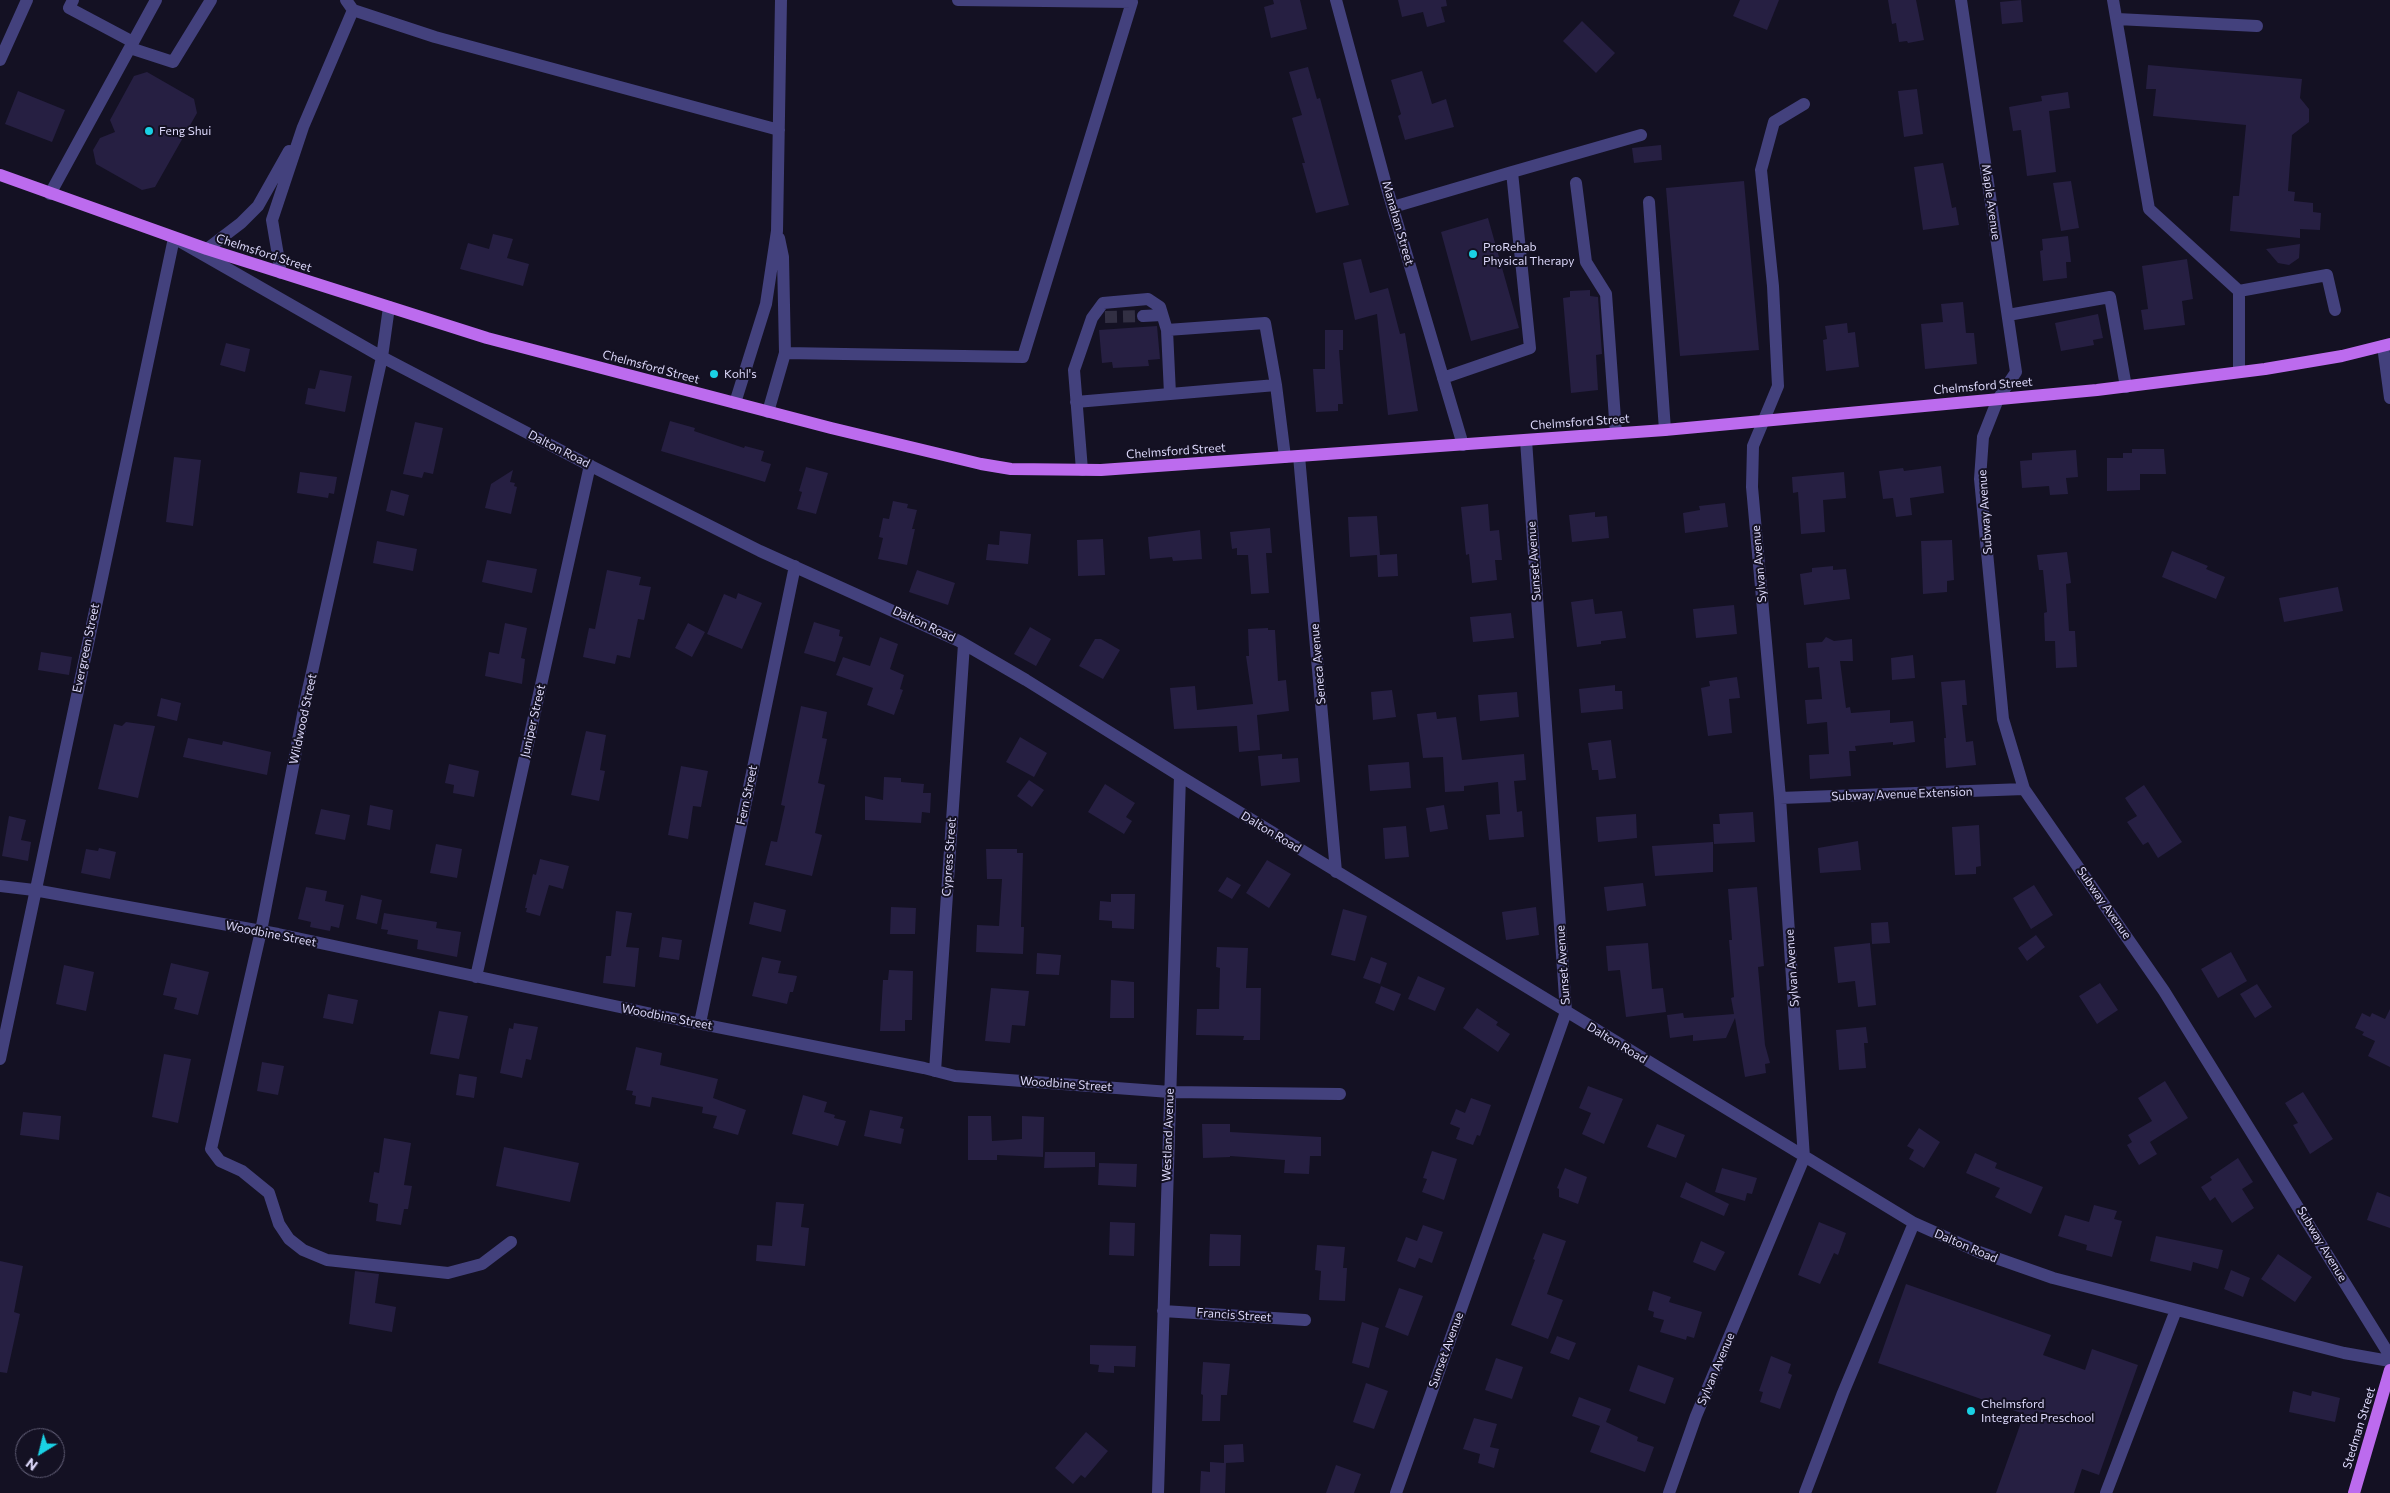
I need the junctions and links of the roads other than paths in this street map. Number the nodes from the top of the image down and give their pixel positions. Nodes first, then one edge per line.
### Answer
1 (27, 0) edge
2 (73, 0) edge
3 (156, 0) edge
4 (211, 0) edge
5 (781, 0) edge
6 (958, 0) edge
7 (1336, 0) edge
8 (1961, 0) edge
9 (2114, 0) edge
10 (1079, 1) edge
11 (1132, 1) edge
12 (349, 5) edge
13 (2117, 19) junction
14 (2257, 26) dead end
15 (131, 45) junction
16 (0, 60) edge
17 (1804, 104) dead end
18 (303, 127) junction
19 (779, 130) junction
20 (1641, 135) dead end
21 (1512, 172) junction
22 (0, 175) edge
23 (1576, 183) dead end
24 (50, 194) junction
25 (1649, 202) dead end
26 (1393, 207) junction
27 (777, 231) junction
28 (174, 238) junction
29 (207, 249) junction
30 (281, 273) junction
31 (2239, 291) junction
32 (389, 307) junction
33 (2335, 310) dead end
34 (1162, 315) junction
35 (2008, 315) junction
36 (1143, 316) tunnel mouth
37 (1167, 330) junction
38 (2386, 345) edge
39 (785, 353) junction
40 (382, 357) junction
41 (2239, 372) junction
42 (1443, 378) junction
43 (1276, 385) junction
44 (2126, 387) junction
45 (1170, 394) junction
46 (2390, 398) edge
47 (1998, 399) junction
48 (1076, 402) junction
49 (735, 403) junction
50 (768, 412) junction
51 (1765, 419) junction
52 (1665, 430) junction
53 (1616, 433) junction
54 (1526, 440) junction
55 (1463, 445) junction
56 (1299, 456) junction
57 (1285, 457) junction
58 (590, 465) junction
59 (1082, 470) junction
60 (795, 566) junction
61 (964, 644) junction
62 (1180, 776) junction
63 (2024, 789) junction
64 (1780, 798) junction
65 (1336, 872) junction
66 (0, 886) edge
67 (34, 890) junction
68 (261, 931) junction
69 (476, 977) junction
70 (1566, 1012) junction
71 (700, 1024) junction
72 (0, 1060) edge
73 (935, 1071) junction
74 (1170, 1092) junction
75 (1340, 1094) dead end
76 (1804, 1158) junction
77 (1914, 1223) junction
78 (511, 1242) dead end
79 (2176, 1310) junction
80 (1163, 1311) junction
81 (1305, 1320) dead end
82 (2390, 1356) edge
83 (2390, 1360) edge
84 (2390, 1370) edge
85 (1158, 1493) edge
86 (1396, 1493) edge
87 (1668, 1493) edge
88 (1805, 1493) edge
89 (2106, 1493) edge
90 (2354, 1493) edge

1 - 16 street
2 - 15 street
3 - 15 street
4 - 15 street
5 - 19 street
6 - 10 street
7 - 26 street, Manahan Street
8 - 35 street, Maple Avenue
9 - 13 street
10 - 11 street
11 - 39 street
12 - 18 street
12 - 19 street
13 - 14 street
13 - 31 street
15 - 24 street
17 - 51 street, Sylvan Avenue
18 - 29 street
18 - 30 street
19 - 27 street
20 - 21 street
21 - 26 street
21 - 42 street
22 - 24 main road, Chelmsford Street
23 - 53 street
24 - 28 main road, Chelmsford Street
25 - 52 street
26 - 42 street, Manahan Street
27 - 39 street
27 - 49 street
28 - 29 main road, Chelmsford Street
28 - 40 street, Dalton Road
28 - 67 street, Evergreen Street
29 - 30 main road, Chelmsford Street
30 - 32 main road, Chelmsford Street
31 - 33 street
31 - 41 street
32 - 40 street, Wildwood Street
32 - 49 main road, Chelmsford Street
34 - 36 street
34 - 37 street
34 - 48 street
35 - 44 street
35 - 47 street, Maple Avenue
37 - 43 street
37 - 45 street
38 - 41 main road, Chelmsford Street
38 - 46 street
39 - 50 street
40 - 58 street, Dalton Road
40 - 68 street, Wildwood Street
41 - 44 main road, Chelmsford Street
42 - 55 street, Manahan Street
43 - 45 street
43 - 57 street
44 - 47 main road, Chelmsford Street
45 - 48 street
47 - 51 main road, Chelmsford Street
47 - 63 street, Subway Avenue
48 - 59 street
49 - 50 main road, Chelmsford Street
50 - 59 main road, Chelmsford Street
51 - 52 main road, Chelmsford Street
51 - 64 street, Sylvan Avenue
52 - 53 main road, Chelmsford Street
53 - 54 main road, Chelmsford Street
54 - 55 main road, Chelmsford Street
54 - 70 street, Sunset Avenue
55 - 56 main road, Chelmsford Street
56 - 57 main road, Chelmsford Street
56 - 65 street, Seneca Avenue
57 - 59 main road, Chelmsford Street
58 - 60 street, Dalton Road
58 - 69 street, Juniper Street
60 - 61 street, Dalton Road
60 - 71 street, Fern Street
61 - 62 street, Dalton Road
61 - 73 street, Cypress Street
62 - 65 street, Dalton Road
62 - 74 street, Westland Avenue
63 - 64 street, Subway Avenue Extension
63 - 82 street, Subway Avenue
64 - 76 street, Sylvan Avenue
65 - 70 street, Dalton Road
66 - 67 street, Woodbine Street
67 - 68 street, Woodbine Street
67 - 72 street, Evergreen Street
68 - 69 street, Woodbine Street
68 - 78 street, Wildwood Street
69 - 71 street, Woodbine Street
70 - 76 street, Dalton Road
70 - 86 street, Sunset Avenue
71 - 73 street, Woodbine Street
73 - 74 street, Woodbine Street
74 - 75 street, Woodbine Street
74 - 80 street, Westland Avenue
76 - 77 street, Dalton Road
76 - 87 street, Sylvan Avenue
77 - 79 street, Dalton Road
77 - 88 street
79 - 83 street, Dalton Road
79 - 89 street
80 - 81 street, Francis Street
80 - 85 street, Westland Avenue
84 - 90 main road, Stedman Street

